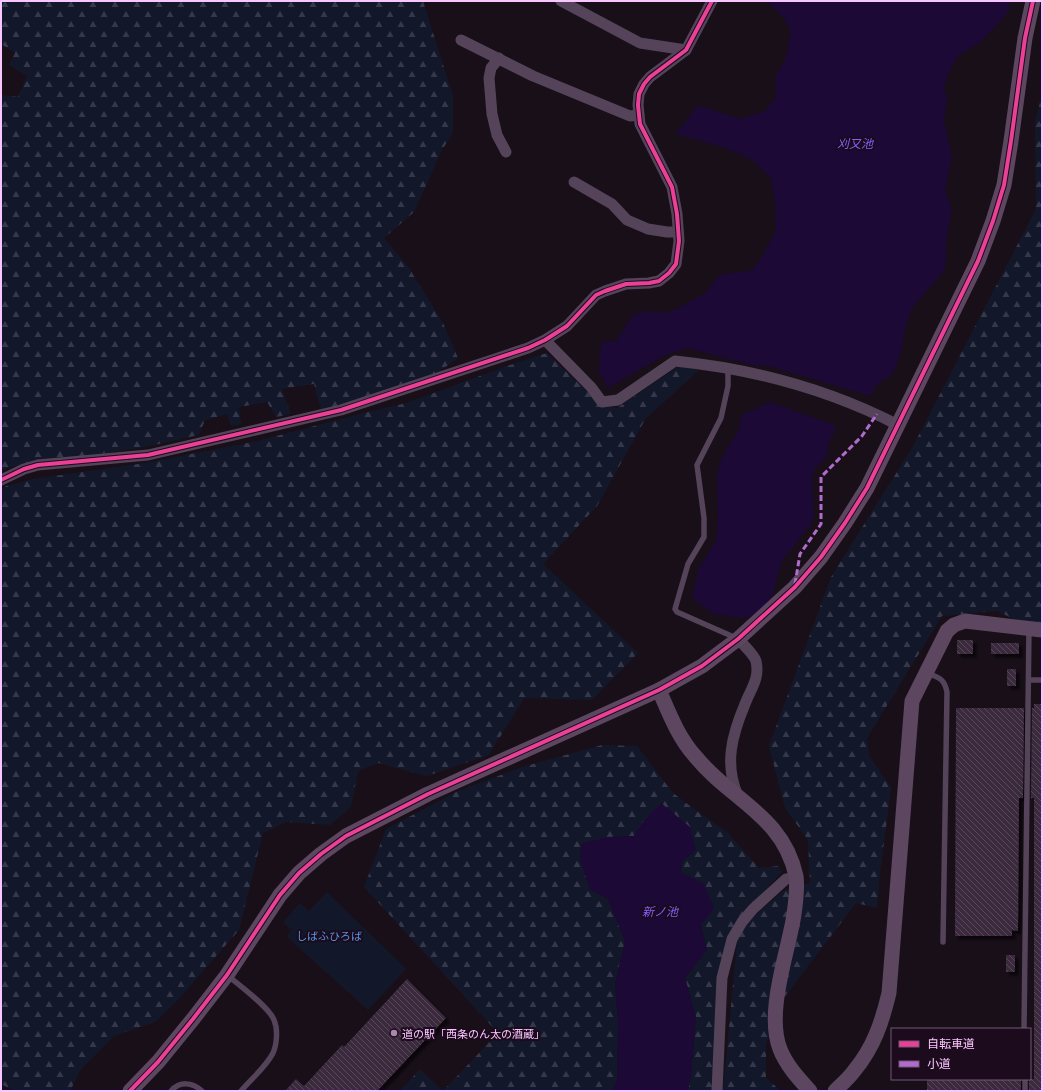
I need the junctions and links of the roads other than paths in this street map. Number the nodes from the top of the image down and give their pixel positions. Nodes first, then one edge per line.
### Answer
1 (561, 1) edge
2 (712, 1) edge
3 (1033, 1) edge
4 (462, 40) dead end
5 (686, 50) junction
6 (499, 58) junction
7 (638, 115) junction
8 (506, 152) dead end
9 (574, 182) dead end
10 (678, 232) junction
11 (545, 340) junction
12 (728, 369) junction
13 (898, 425) junction
14 (1, 480) edge
15 (1036, 630) edge
16 (738, 640) junction
17 (927, 673) junction
18 (1029, 680) junction
19 (1042, 680) edge
20 (659, 690) junction
21 (738, 796) junction
22 (796, 878) junction
23 (943, 942) dead end
24 (227, 974) junction
25 (1024, 1028) edge
26 (1025, 1080) edge
27 (130, 1091) edge
28 (170, 1091) edge
29 (202, 1091) edge
30 (241, 1091) edge
31 (717, 1091) edge
32 (810, 1091) edge
33 (835, 1091) edge
34 (1025, 1091) edge

1 - 5 street
2 - 5 street
3 - 13 street
4 - 6 street
5 - 7 street
6 - 7 street
6 - 8 street
7 - 10 street
9 - 10 street
10 - 11 street
11 - 12 street
11 - 14 street
12 - 13 street
12 - 16 lane
13 - 16 street
15 - 17 street
15 - 18 lane
16 - 20 street
16 - 21 street
17 - 23 lane
17 - 33 street
18 - 19 lane
18 - 25 lane
20 - 21 street
20 - 24 street
21 - 22 street
22 - 31 street
22 - 32 street
24 - 27 street
24 - 30 lane
26 - 34 lane
28 - 29 lane

